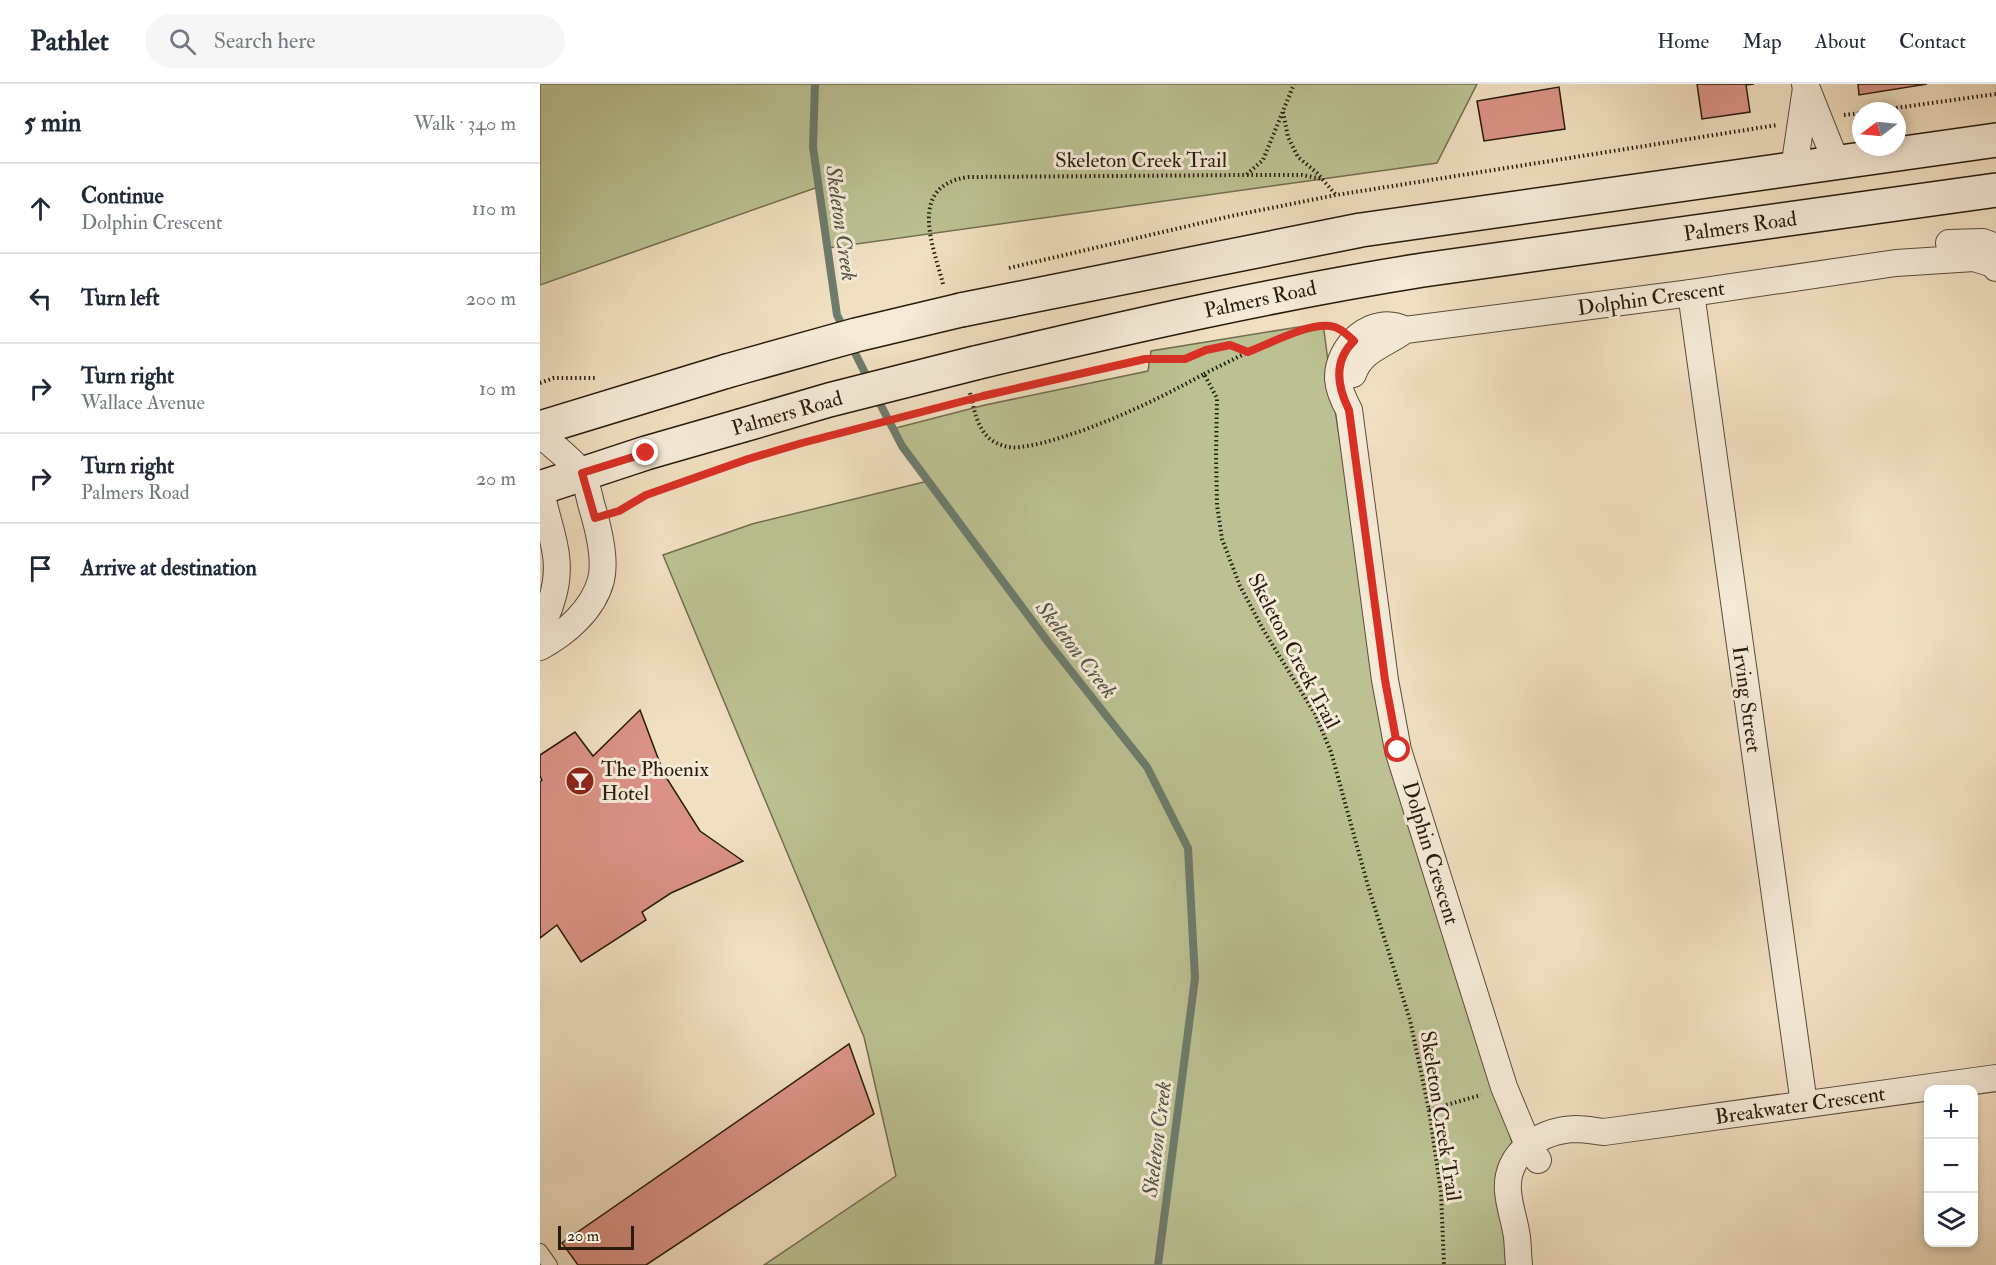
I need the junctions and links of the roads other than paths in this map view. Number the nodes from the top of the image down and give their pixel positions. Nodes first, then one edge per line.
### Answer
1 (1805, 86) edge
2 (1810, 120) junction
3 (1996, 140) edge
4 (1836, 162) junction
5 (1794, 169) junction
6 (1996, 190) edge
7 (1996, 247) edge
8 (1896, 263) junction
9 (1996, 268) edge
10 (1691, 293) junction
11 (1405, 330) junction
12 (1349, 410) junction
13 (540, 428) edge
14 (540, 434) edge
15 (582, 473) junction
16 (540, 487) edge
17 (540, 624) edge
18 (540, 647) edge
19 (1996, 1078) edge
20 (1803, 1104) junction
21 (1533, 1152) junction
22 (540, 1251) edge
23 (550, 1265) edge
24 (1519, 1265) edge

1 - 2 street
2 - 4 street
2 - 5 street
3 - 4 main road
4 - 5 main road
5 - 13 main road, bridge
6 - 15 main road, Palmers Road, bridge
7 - 8 street, Dolphin Crescent
8 - 9 street, Dolphin Crescent
8 - 10 street, Dolphin Crescent
10 - 11 street, Dolphin Crescent
10 - 20 street, Irving Street
11 - 12 street, Dolphin Crescent
11 - 12 street, Dolphin Crescent
12 - 21 street, Dolphin Crescent
14 - 15 street
15 - 16 main road, Palmers Road
15 - 18 street
16 - 17 street
19 - 20 street, Breakwater Crescent
20 - 21 street, Breakwater Crescent
21 - 24 street
22 - 23 lane

